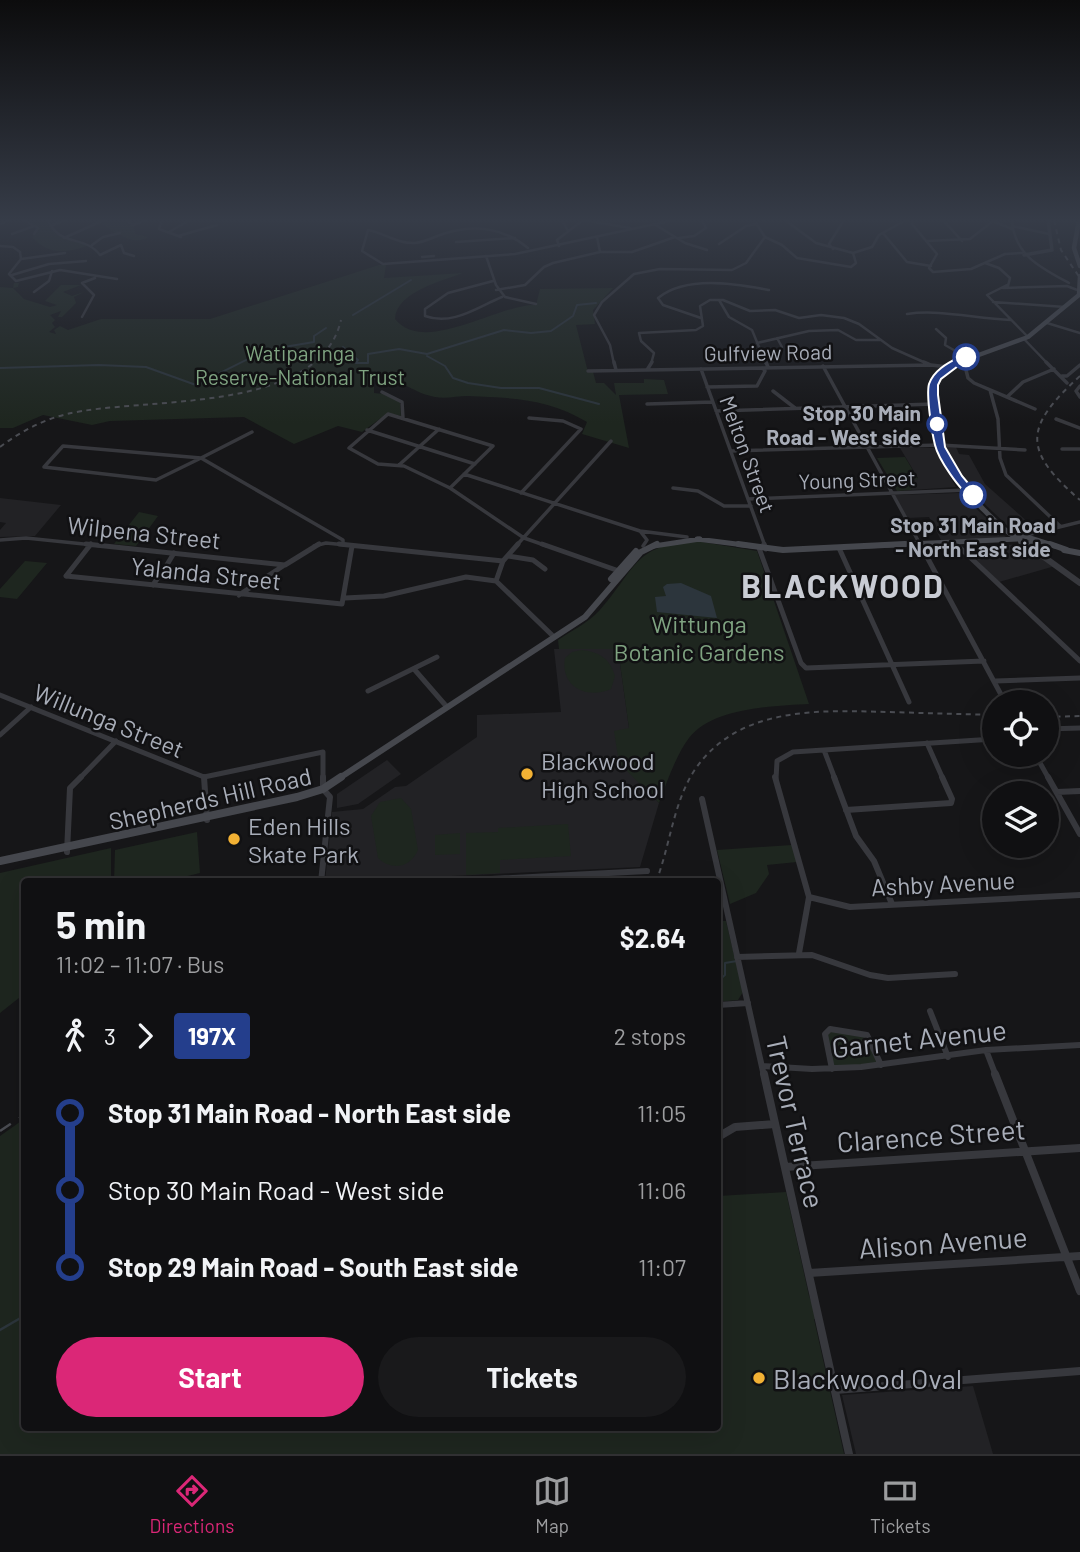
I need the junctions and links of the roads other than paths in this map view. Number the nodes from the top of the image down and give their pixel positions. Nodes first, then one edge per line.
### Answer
1 (40, 288) edge
2 (87, 288) edge
3 (462, 288) edge
4 (508, 288) edge
5 (618, 288) edge
6 (674, 288) edge
7 (757, 288) edge
8 (1001, 288) edge
9 (496, 290) joint
10 (769, 290) dead end
11 (1080, 291) edge
12 (34, 292) dead end
13 (502, 297) junction
14 (719, 300) junction
15 (993, 302) junction
16 (536, 304) dead end
17 (1065, 307) junction
18 (907, 314) dead end
19 (82, 317) dead end
20 (701, 318) junction
21 (1011, 320) junction
22 (1047, 323) junction
23 (936, 329) dead end
24 (1080, 333) edge
25 (777, 338) junction
26 (1026, 338) junction
27 (880, 340) junction
28 (757, 343) junction
29 (782, 348) dead end
30 (963, 358) junction
31 (931, 365) junction
32 (1080, 365) edge
33 (822, 366) junction
34 (948, 367) junction
35 (766, 368) junction
36 (701, 369) junction
37 (1054, 369) junction
38 (616, 370) junction
39 (647, 370) junction
40 (588, 371) dead end
41 (1062, 376) junction
42 (1067, 383) dead end
43 (707, 387) junction
44 (1079, 388) edge
45 (990, 390) junction
46 (773, 391) dead end
47 (382, 393) dead end
48 (1007, 397) junction
49 (1080, 397) edge
50 (713, 402) junction
51 (647, 404) dead end
52 (934, 404) junction
53 (845, 407) junction
54 (794, 408) junction
55 (1035, 410) dead end
56 (716, 411) junction
57 (388, 414) joint
58 (403, 418) junction
59 (530, 418) dead end
60 (1056, 419) dead end
61 (1080, 428) edge
62 (439, 429) junction
63 (581, 429) joint
64 (367, 430) junction
65 (252, 432) dead end
66 (611, 440) dead end
67 (940, 446) junction
68 (349, 447) joint
69 (420, 447) junction
70 (867, 447) junction
71 (999, 448) junction
72 (1062, 449) dead end
73 (1080, 449) edge
74 (1025, 450) dead end
75 (731, 451) junction
76 (201, 458) junction
77 (475, 464) junction
78 (400, 465) junction
79 (464, 474) junction
80 (450, 488) junction
81 (673, 488) dead end
82 (965, 490) junction
83 (521, 493) junction
84 (892, 493) junction
85 (748, 499) junction
86 (554, 504) junction
87 (751, 506) junction
88 (1080, 522) edge
89 (1060, 526) junction
90 (640, 531) junction
91 (687, 537) junction
92 (524, 538) junction
93 (700, 539) junction
94 (0, 540) edge
95 (1023, 540) junction
96 (955, 543) junction
97 (91, 544) junction
98 (920, 544) junction
99 (343, 545) junction
100 (352, 545) junction
101 (643, 546) junction
102 (839, 548) junction
103 (762, 549) junction
104 (174, 553) junction
105 (1080, 554) edge
106 (509, 556) junction
107 (503, 561) junction
108 (285, 565) junction
109 (545, 569) dead end
110 (620, 571) junction
111 (496, 581) junction
112 (1080, 583) edge
113 (153, 585) junction
114 (239, 595) junction
115 (345, 598) junction
116 (554, 636) junction
117 (437, 657) dead end
118 (984, 661) junction
119 (1080, 661) edge
120 (893, 665) junction
121 (414, 669) junction
122 (1080, 678) edge
123 (995, 681) junction
124 (999, 690) edge
125 (368, 691) dead end
126 (0, 695) edge
127 (909, 702) dead end
128 (31, 707) junction
129 (447, 707) junction
130 (1080, 728) edge
131 (1059, 729) edge
132 (0, 736) edge
133 (982, 740) edge
134 (116, 741) junction
135 (927, 743) junction
136 (824, 750) junction
137 (204, 777) junction
138 (324, 790) junction
139 (1080, 791) edge
140 (1059, 793) edge
141 (1059, 797) edge
142 (702, 799) dead end
143 (846, 810) junction
144 (207, 818) junction
145 (1080, 834) edge
146 (66, 850) junction
147 (0, 864) edge
148 (647, 871) dead end
149 (321, 878) edge
150 (538, 878) edge
151 (720, 878) edge
152 (721, 885) edge
153 (1080, 895) edge
154 (809, 897) junction
155 (892, 904) junction
156 (799, 953) junction
157 (737, 957) junction
158 (955, 974) dead end
159 (748, 1003) junction
160 (721, 1005) edge
161 (930, 1011) dead end
162 (1080, 1045) edge
163 (986, 1050) junction
164 (948, 1057) junction
165 (881, 1065) junction
166 (762, 1066) junction
167 (832, 1069) junction
168 (775, 1124) junction
169 (721, 1135) edge
170 (1080, 1148) edge
171 (1026, 1151) junction
172 (785, 1167) junction
173 (1066, 1256) junction
174 (1080, 1256) edge
175 (809, 1273) junction
176 (1080, 1291) edge
177 (1080, 1371) edge
178 (835, 1390) junction
179 (849, 1454) edge

1 - 12 street
2 - 19 street
3 - 13 street
4 - 9 street
5 - 38 street
6 - 20 street
7 - 10 street
8 - 15 street
9 - 13 street
11 - 17 main road
13 - 16 street
14 - 20 street
14 - 27 street
14 - 28 street
15 - 17 street
15 - 21 street
17 - 22 main road
18 - 21 street
20 - 39 street
21 - 26 street
22 - 24 street
22 - 26 main road
23 - 30 street
25 - 27 street
25 - 28 street
25 - 29 street
26 - 30 main road
26 - 37 street
27 - 31 street
28 - 35 street
30 - 34 main road
30 - 45 street
31 - 33 street, Gulfview Road
31 - 34 street, Gulfview Road
32 - 41 street
33 - 35 street, Gulfview Road
33 - 53 street
34 - 52 main road
35 - 36 street, Gulfview Road
35 - 43 street
36 - 39 street, Gulfview Road
36 - 43 street, Melton Street
37 - 41 street
37 - 48 street
38 - 39 street, Gulfview Road
38 - 40 street, Gulfview Road
41 - 42 street
43 - 50 street, Melton Street
44 - 49 street
45 - 48 street
45 - 71 street
46 - 54 street
47 - 58 street
48 - 55 street
50 - 51 street
50 - 56 street, Melton Street
52 - 53 street
52 - 67 main road
53 - 54 street
53 - 70 street
54 - 56 street
56 - 75 street, Melton Street
57 - 58 street
57 - 64 street
58 - 62 street
59 - 63 street
60 - 61 street
62 - 69 street
62 - 77 street
63 - 83 street
64 - 68 street
64 - 69 street
65 - 76 street
66 - 86 street
67 - 70 street
67 - 71 street
67 - 82 main road
68 - 78 street
69 - 77 street
69 - 78 street
70 - 75 street
70 - 84 street
71 - 74 street
71 - 89 street
72 - 73 street
75 - 85 street, Melton Street
76 - 76 street
76 - 99 street
77 - 79 street
78 - 80 street
79 - 80 street
79 - 83 street
80 - 92 street
81 - 87 street
82 - 84 street, Young Street
82 - 95 main road
83 - 86 street
84 - 85 street, Young Street
84 - 98 street
85 - 87 street, Melton Street
86 - 90 street
86 - 92 street
87 - 103 street, Melton Street
88 - 89 street
89 - 95 street
90 - 91 street
90 - 101 street
91 - 93 main road, Shepherds Hill Road
91 - 101 main road, Shepherds Hill Road
92 - 106 street
92 - 110 street
93 - 103 main road, Shepherds Hill Road
93 - 110 main road, Shepherds Hill Road
94 - 97 street, Wilpena Street
95 - 96 main road, Shepherds Hill Road
95 - 96 main road, Shepherds Hill Road
95 - 105 main road
95 - 112 street
96 - 98 main road, Shepherds Hill Road
96 - 119 street
97 - 104 street, Wilpena Street
97 - 113 street, Yalanda Street
98 - 102 main road, Shepherds Hill Road
98 - 118 street
99 - 100 street
99 - 108 street
100 - 107 street
100 - 115 street
101 - 110 main road, Shepherds Hill Road
102 - 103 main road, Shepherds Hill Road
102 - 120 street
103 - 120 street, Melton Street
104 - 108 street, Wilpena Street
104 - 113 street
106 - 107 street
106 - 109 street
107 - 111 street
108 - 114 street
110 - 116 main road, Shepherds Hill Road
111 - 115 street
111 - 116 street
113 - 114 street, Yalanda Street
114 - 115 street, Yalanda Street
116 - 129 main road, Shepherds Hill Road
117 - 121 street
118 - 120 street
118 - 123 street
120 - 127 street
121 - 125 street
121 - 129 street
122 - 123 street
123 - 124 street
126 - 128 street, Willunga Street
128 - 132 street
128 - 134 street, Willunga Street
129 - 138 main road, Shepherds Hill Road
130 - 131 street
133 - 135 street
134 - 137 street, Willunga Street
134 - 146 street
135 - 136 street
135 - 143 street
136 - 143 street
136 - 154 street
137 - 138 street
137 - 144 street
138 - 144 main road, Shepherds Hill Road
138 - 149 street
139 - 140 street
141 - 145 street
142 - 151 street, Trevor Terrace
143 - 155 street
144 - 146 main road, Shepherds Hill Road
146 - 147 main road, Shepherds Hill Road
148 - 150 street
152 - 157 street, Trevor Terrace
153 - 155 street, Ashby Avenue
154 - 155 street, Ashby Avenue
154 - 156 street
156 - 157 street
156 - 158 street
157 - 159 street, Trevor Terrace
159 - 160 street
159 - 166 street, Trevor Terrace
161 - 164 street
162 - 163 street, Garnet Avenue
163 - 164 street, Garnet Avenue
163 - 171 street
164 - 165 street, Garnet Avenue
165 - 167 street, Garnet Avenue
165 - 167 street
166 - 167 street, Garnet Avenue
166 - 168 street, Trevor Terrace
168 - 169 street
168 - 172 street, Trevor Terrace
170 - 171 street, Clarence Street
171 - 172 street, Clarence Street
171 - 173 street
172 - 175 street, Trevor Terrace
173 - 174 street, Alison Avenue
173 - 175 street, Alison Avenue
173 - 176 street
175 - 178 street, Trevor Terrace
177 - 178 street
178 - 179 street, Trevor Terrace

